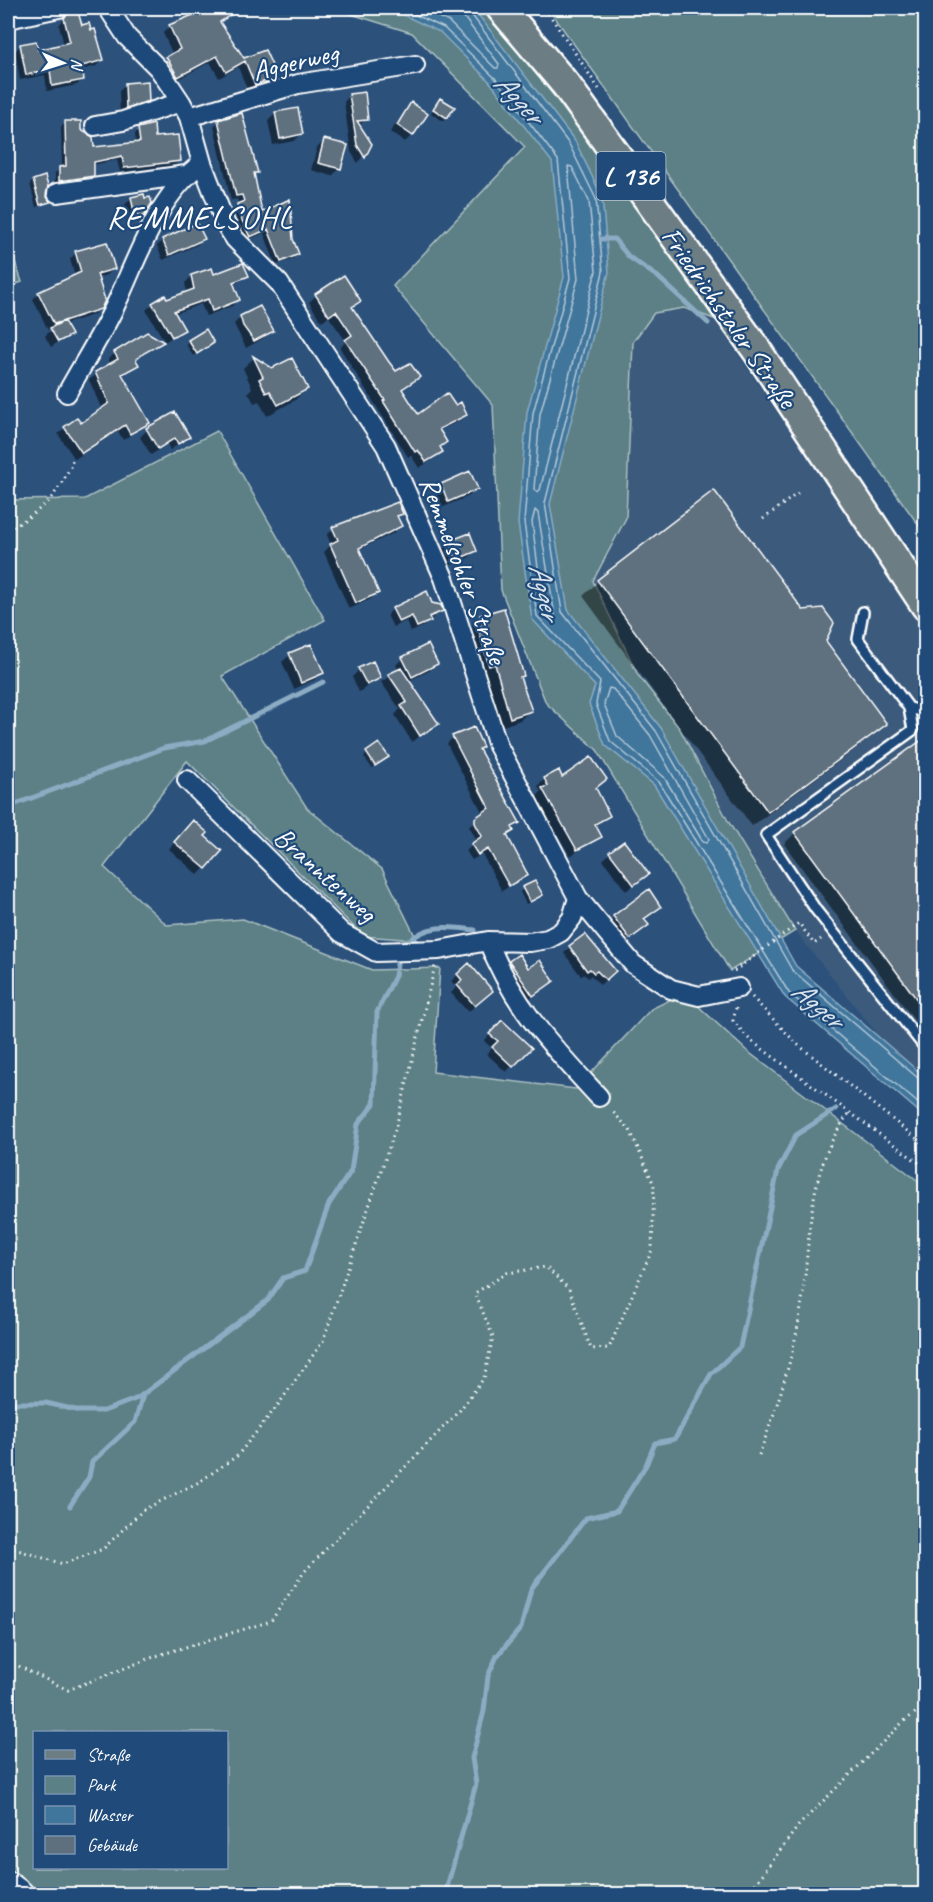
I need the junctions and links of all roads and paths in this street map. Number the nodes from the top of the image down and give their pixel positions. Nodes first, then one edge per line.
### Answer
1 (59, 8) edge
2 (108, 8) edge
3 (501, 8) edge
4 (8, 19) edge
5 (415, 65) dead end
6 (185, 109) junction
7 (95, 126) dead end
8 (202, 163) junction
9 (186, 175) junction
10 (57, 193) dead end
11 (67, 393) dead end
12 (74, 460) dead end
13 (798, 493) dead end
14 (763, 519) dead end
15 (8, 530) edge
16 (926, 606) edge
17 (863, 612) dead end
18 (909, 708) junction
19 (926, 711) edge
20 (187, 780) dead end
21 (578, 898) junction
22 (816, 910) junction
23 (488, 941) junction
24 (439, 950) junction
25 (747, 959) dead end
26 (739, 988) junction
27 (926, 1049) edge
28 (599, 1097) joint
29 (850, 1112) junction
30 (926, 1146) edge
31 (926, 1168) edge
32 (759, 1455) dead end
33 (8, 1547) edge
34 (8, 1661) edge
35 (926, 1705) edge
36 (8, 1885) edge
37 (20, 1894) edge
38 (748, 1894) edge

1 - 4 street
2 - 6 street, Remmelsohler Straße
3 - 16 main road, Friedrichstaler Straße / L 136
5 - 6 street, Aggerweg
6 - 7 street
6 - 8 street, Remmelsohler Straße
8 - 9 street
8 - 21 street, Remmelsohler Straße
9 - 10 street
9 - 11 street
12 - 15 path
13 - 14 path
17 - 18 lane
18 - 19 lane
18 - 22 lane
20 - 24 street, Branntenweg
21 - 23 street, Branntenweg
21 - 26 street, Remmelsohler Straße
22 - 25 path
22 - 27 lane
23 - 24 street, Branntenweg
23 - 28 street
24 - 33 path
26 - 29 path
26 - 30 path
28 - 34 path
29 - 31 path
29 - 32 path
35 - 38 path
36 - 37 main road

